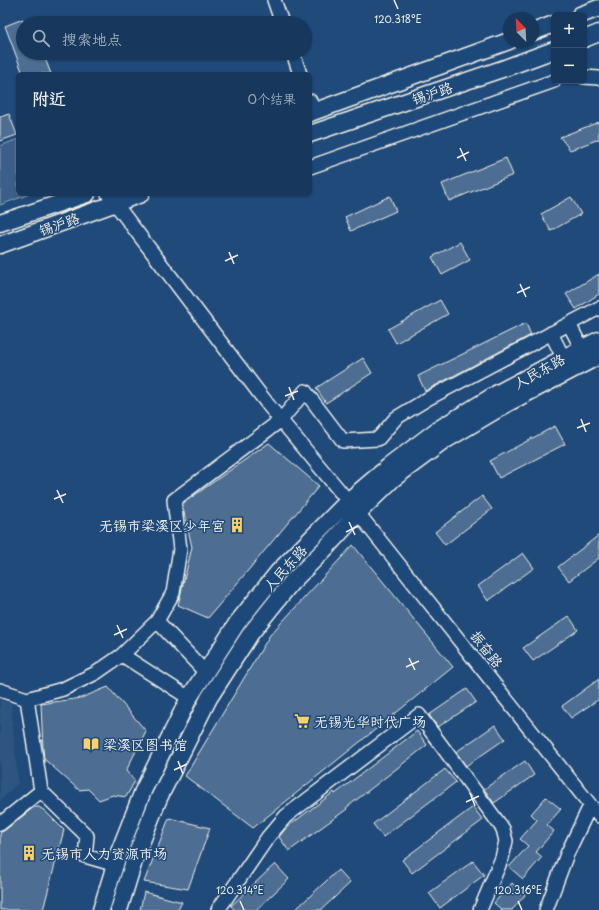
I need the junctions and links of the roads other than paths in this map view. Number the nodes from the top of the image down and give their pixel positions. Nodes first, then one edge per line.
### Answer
1 (274, 0) edge
2 (599, 8) edge
3 (587, 12) edge
4 (280, 16) edge
5 (551, 25) edge
6 (539, 30) edge
7 (599, 33) edge
8 (587, 38) edge
9 (503, 43) edge
10 (551, 51) edge
11 (295, 60) edge
12 (299, 72) edge
13 (587, 77) edge
14 (599, 78) edge
15 (551, 82) edge
16 (312, 108) edge
17 (312, 133) edge
18 (312, 166) edge
19 (81, 196) edge
20 (129, 196) edge
21 (112, 199) edge
22 (0, 223) edge
23 (0, 245) edge
24 (599, 308) edge
25 (569, 324) junction
26 (551, 333) junction
27 (599, 340) edge
28 (582, 348) junction
29 (599, 356) edge
30 (563, 358) junction
31 (281, 420) junction
32 (353, 507) junction
33 (158, 621) junction
34 (122, 655) junction
35 (205, 672) junction
36 (0, 690) edge
37 (189, 698) junction
38 (27, 699) junction
39 (41, 791) junction
40 (590, 806) junction
41 (599, 816) edge
42 (0, 824) edge
43 (116, 864) junction
44 (101, 910) edge
45 (119, 910) edge
46 (218, 910) edge
47 (480, 910) edge
48 (546, 910) edge

1 - 4 street
2 - 3 main road
5 - 6 main road
7 - 8 main road
9 - 16 main road, 锡沪路
10 - 17 main road, 锡沪路
11 - 12 street
13 - 14 street
15 - 18 street
19 - 22 main road, 锡沪路
20 - 21 main road, 锡沪路
21 - 23 main road, 锡沪路
21 - 31 street, 振奋路
24 - 25 street
25 - 26 street
25 - 28 street
26 - 30 street
26 - 31 street
27 - 28 main road, 人民东路
28 - 30 main road, 人民东路
29 - 32 main road, 人民东路
30 - 32 main road, 人民东路
31 - 32 street, 振奋路
31 - 33 street
32 - 35 main road, 人民东路
32 - 40 street, 振奋路
32 - 45 main road, 人民东路
33 - 34 street
33 - 35 street
34 - 37 street
34 - 38 street
35 - 37 main road, 人民东路
36 - 38 street
37 - 43 main road, 人民东路
38 - 39 street
39 - 42 street
39 - 43 street
40 - 41 street, 振奋路
40 - 48 street
43 - 44 main road, 人民东路
46 - 47 street

